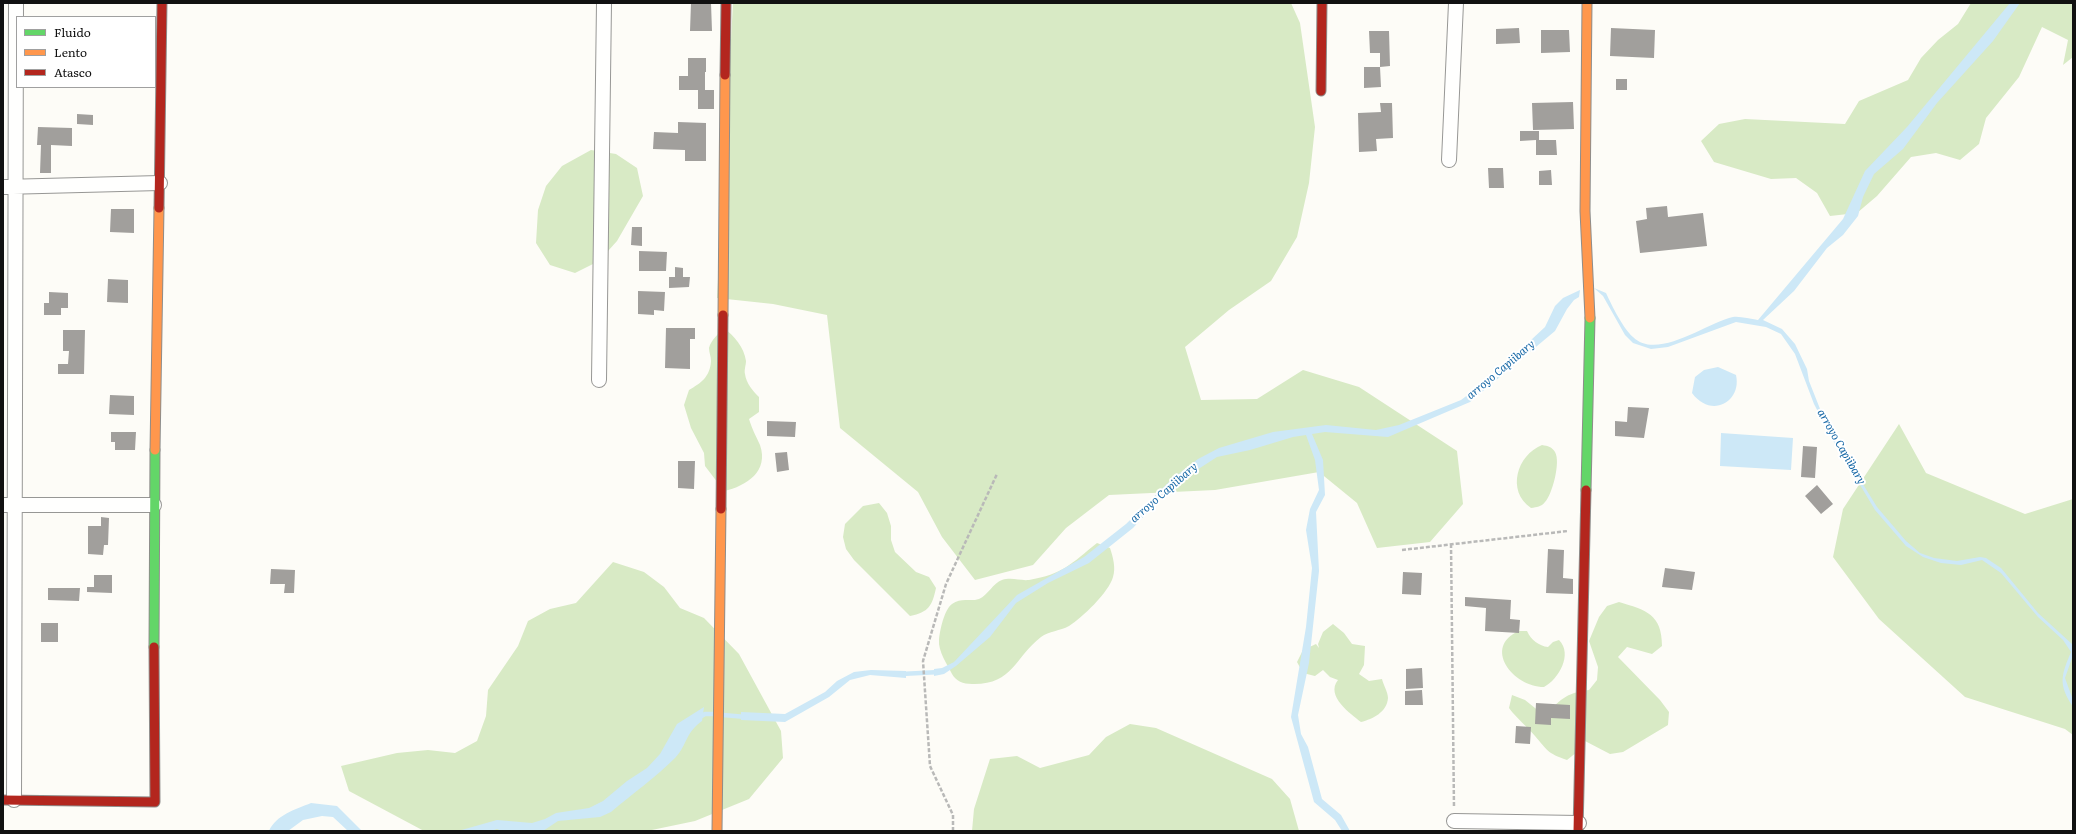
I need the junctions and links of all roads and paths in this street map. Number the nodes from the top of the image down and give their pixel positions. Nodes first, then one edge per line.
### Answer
1 (16, 3) edge
2 (162, 3) edge
3 (604, 3) edge
4 (726, 3) edge
5 (1322, 3) edge
6 (1456, 3) edge
7 (1587, 3) edge
8 (1321, 91) dead end
9 (1449, 160) dead end
10 (160, 184) junction
11 (9, 187) edge
12 (599, 380) dead end
13 (997, 474) dead end
14 (9, 505) edge
15 (154, 505) junction
16 (1585, 529) junction
17 (1451, 544) junction
18 (1402, 550) dead end
19 (8, 800) edge
20 (1454, 821) joint
21 (1578, 827) edge
22 (717, 831) edge
23 (954, 831) edge

1 - 11 street
2 - 10 street
3 - 12 street
4 - 22 street
5 - 8 street
6 - 9 street
7 - 16 street
10 - 11 street
10 - 15 street
11 - 14 street
13 - 23 path
14 - 15 street
14 - 19 street
15 - 19 street
16 - 17 path
16 - 21 street
17 - 18 path
17 - 20 path
20 - 21 street

